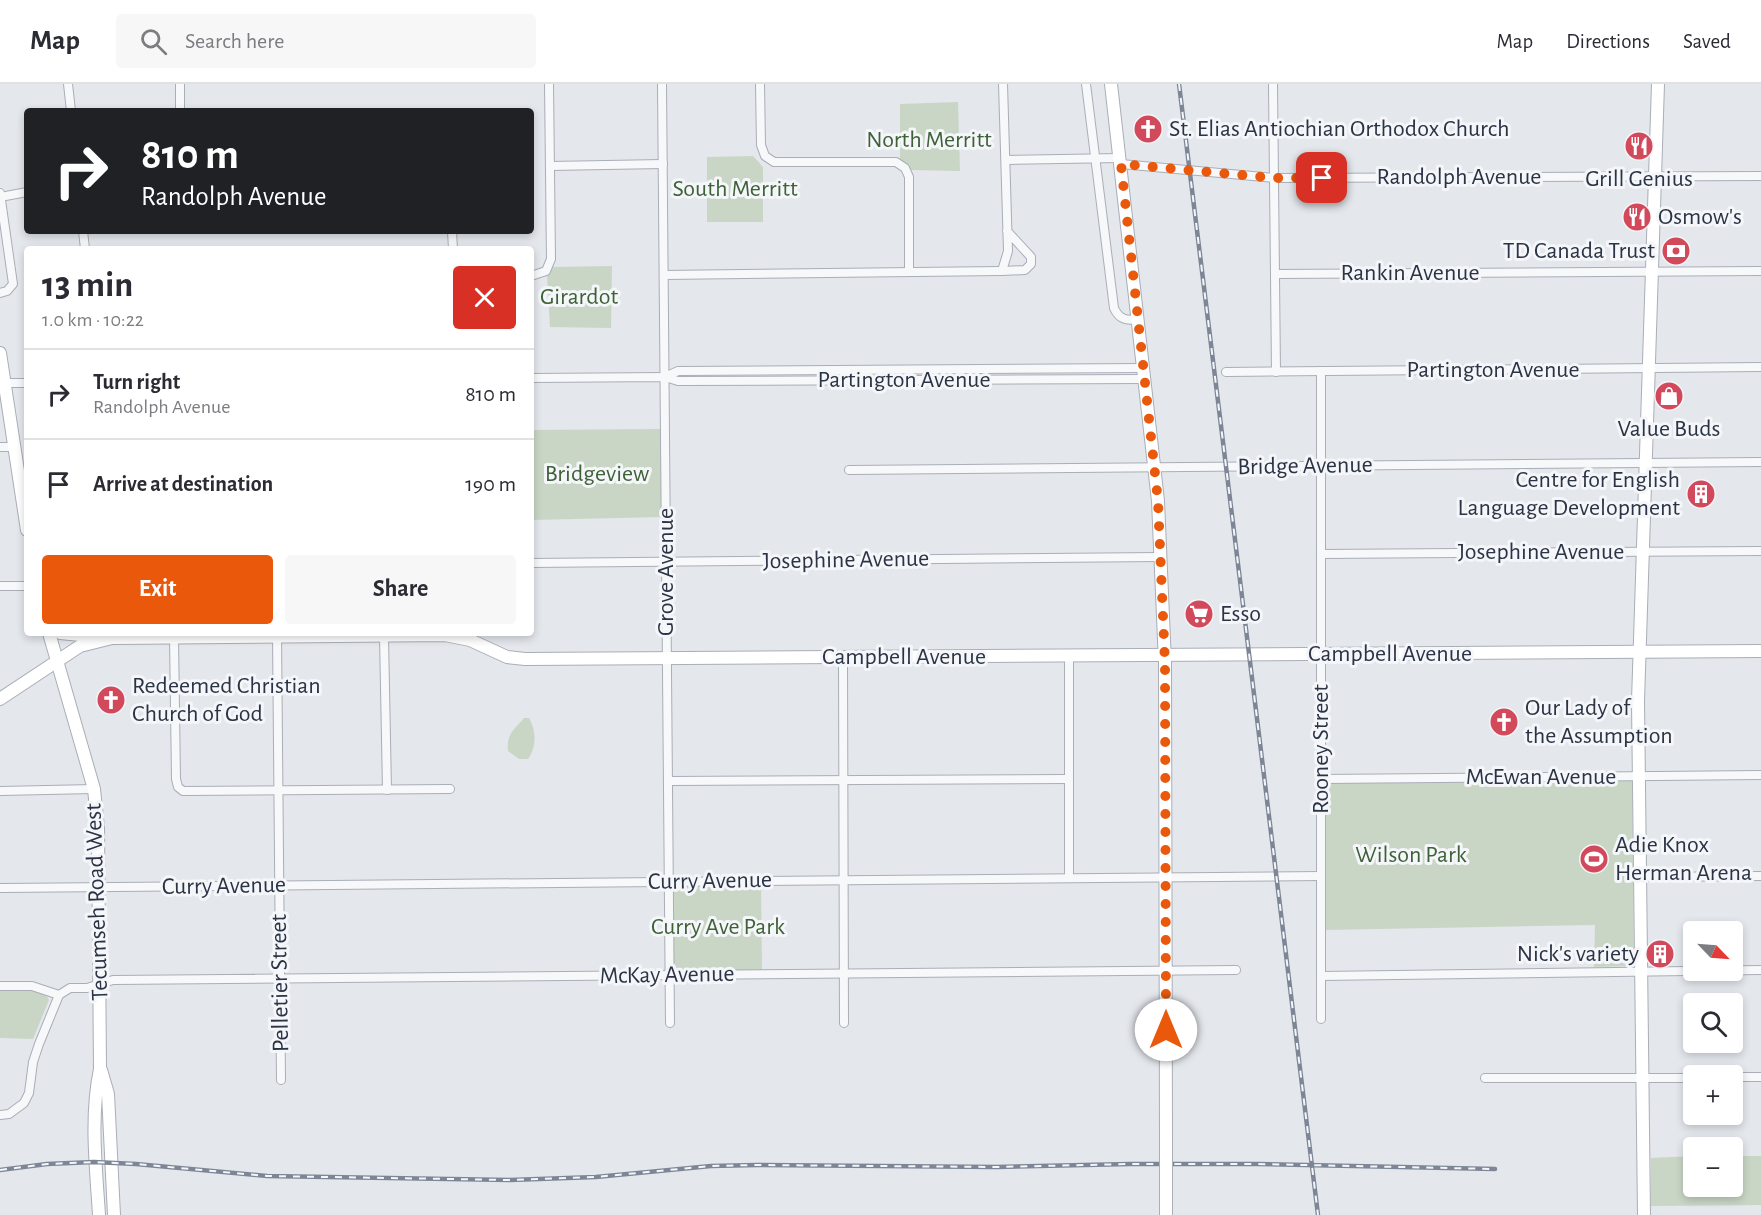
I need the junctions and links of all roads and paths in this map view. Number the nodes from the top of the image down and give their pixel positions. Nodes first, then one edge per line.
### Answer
1 (69, 84) edge
2 (180, 84) edge
3 (549, 84) edge
4 (662, 84) edge
5 (760, 84) edge
6 (1004, 84) edge
7 (1086, 84) edge
8 (1111, 84) edge
9 (1273, 84) edge
10 (1658, 84) edge
11 (71, 108) edge
12 (180, 108) edge
13 (1096, 159) junction
14 (1006, 160) junction
15 (1121, 161) junction
16 (663, 164) junction
17 (550, 166) junction
18 (1761, 176) edge
19 (1655, 177) junction
20 (1274, 178) junction
21 (24, 192) edge
22 (0, 196) edge
23 (1008, 231) junction
24 (1002, 271) junction
25 (1761, 271) edge
26 (909, 272) junction
27 (1652, 272) junction
28 (1275, 274) junction
29 (534, 275) edge
30 (664, 275) junction
31 (0, 293) edge
32 (1137, 319) junction
33 (0, 352) edge
34 (1649, 368) junction
35 (1761, 368) edge
36 (1321, 371) junction
37 (1226, 372) dead end
38 (1276, 372) junction
39 (1144, 373) junction
40 (664, 377) junction
41 (534, 378) edge
42 (24, 382) edge
43 (5, 383) junction
44 (0, 447) edge
45 (14, 447) junction
46 (1761, 462) edge
47 (1646, 463) junction
48 (1321, 466) junction
49 (1155, 467) junction
50 (849, 470) dead end
51 (23, 477) edge
52 (1643, 551) junction
53 (1761, 551) edge
54 (1321, 554) junction
55 (1160, 557) junction
56 (666, 562) junction
57 (534, 563) edge
58 (0, 586) edge
59 (24, 586) edge
60 (50, 636) edge
61 (80, 636) edge
62 (226, 636) edge
63 (277, 636) edge
64 (384, 636) joint
65 (174, 637) junction
66 (112, 638) junction
67 (1761, 651) edge
68 (1640, 652) junction
69 (1321, 654) junction
70 (1164, 655) junction
71 (1069, 656) junction
72 (843, 657) junction
73 (667, 658) junction
74 (57, 662) junction
75 (0, 699) edge
76 (1761, 775) edge
77 (1639, 776) junction
78 (1321, 778) junction
79 (1069, 779) junction
80 (843, 780) junction
81 (668, 781) junction
82 (94, 789) junction
83 (450, 789) dead end
84 (387, 790) junction
85 (0, 791) edge
86 (278, 791) junction
87 (1321, 876) junction
88 (1641, 876) junction
89 (1761, 876) edge
90 (1166, 877) junction
91 (1070, 878) junction
92 (844, 880) junction
93 (669, 881) junction
94 (279, 885) junction
95 (98, 887) junction
96 (0, 888) edge
97 (1236, 970) dead end
98 (1761, 970) edge
99 (1166, 971) junction
100 (1641, 972) junction
101 (844, 973) junction
102 (669, 975) junction
103 (1321, 976) junction
104 (280, 978) junction
105 (99, 983) junction
106 (0, 986) edge
107 (59, 995) junction
108 (1321, 1018) dead end
109 (670, 1023) dead end
110 (844, 1023) dead end
111 (100, 1069) junction
112 (1743, 1077) edge
113 (1761, 1077) edge
114 (1485, 1078) dead end
115 (1643, 1078) junction
116 (1683, 1078) edge
117 (281, 1080) dead end
118 (0, 1115) edge
119 (99, 1215) edge
120 (114, 1215) edge
121 (1166, 1215) edge
122 (1644, 1215) edge

1 - 11 street
2 - 12 street
3 - 17 street
4 - 16 street, Grove Avenue
5 - 26 street
6 - 14 street
7 - 13 street
8 - 15 street
9 - 20 street
10 - 19 street
13 - 14 street, Randolph Avenue
13 - 15 street, Randolph Avenue
13 - 32 street
14 - 23 street
15 - 20 street, Randolph Avenue
15 - 32 street
16 - 17 street
16 - 30 street, Grove Avenue
17 - 29 street
18 - 19 street, Randolph Avenue
19 - 20 street, Randolph Avenue
19 - 27 street
20 - 28 street
21 - 22 street
22 - 31 street
23 - 24 street
23 - 24 street
24 - 26 street
25 - 27 street, Rankin Avenue
26 - 30 street
27 - 28 street, Rankin Avenue
27 - 34 street
28 - 38 street
30 - 40 street, Grove Avenue
32 - 39 street
33 - 43 street
34 - 35 street, Partington Avenue
34 - 36 street, Partington Avenue
34 - 47 street
36 - 38 street, Partington Avenue
36 - 48 street, Rooney Street
37 - 38 street, Partington Avenue
39 - 40 street, Partington Avenue
39 - 49 street
40 - 41 street, Partington Avenue
40 - 56 street, Grove Avenue
42 - 43 street
43 - 45 street
44 - 45 street
45 - 51 street
46 - 47 street, Bridge Avenue
47 - 48 street, Bridge Avenue
47 - 52 street
48 - 49 street, Bridge Avenue
48 - 54 street, Rooney Street
49 - 50 street, Bridge Avenue
49 - 55 street
52 - 53 street, Josephine Avenue
52 - 54 street, Josephine Avenue
52 - 68 street
54 - 69 street, Rooney Street
55 - 56 street, Josephine Avenue
55 - 70 street
56 - 57 street, Josephine Avenue
56 - 73 street, Grove Avenue
58 - 59 street
60 - 74 street, Tecumseh Road West
61 - 66 street
62 - 65 street, Campbell Avenue
63 - 86 street, Pelletier Street
64 - 73 street, Campbell Avenue
64 - 84 street
65 - 66 street, Campbell Avenue
65 - 86 street
66 - 74 street, Campbell Avenue
67 - 68 street, Campbell Avenue
68 - 69 street, Campbell Avenue
68 - 77 street
69 - 70 street, Campbell Avenue
69 - 78 street, Rooney Street
70 - 71 street, Campbell Avenue
70 - 90 street
71 - 72 street, Campbell Avenue
71 - 79 street
72 - 73 street, Campbell Avenue
72 - 80 street
73 - 81 street, Grove Avenue
74 - 75 street, Campbell Avenue
74 - 82 street, Tecumseh Road West
76 - 77 street, McEwan Avenue
77 - 78 street, McEwan Avenue
77 - 88 street
78 - 87 street, Rooney Street
79 - 80 street
79 - 91 street
80 - 81 street
80 - 92 street
81 - 93 street, Grove Avenue
82 - 85 street
82 - 95 street, Tecumseh Road West
83 - 84 street
84 - 86 street
86 - 94 street, Pelletier Street
87 - 90 street, Curry Avenue
87 - 103 street, Rooney Street
88 - 89 street
88 - 100 street
90 - 91 street, Curry Avenue
90 - 99 street
91 - 92 street, Curry Avenue
92 - 93 street, Curry Avenue
92 - 101 street
93 - 94 street, Curry Avenue
93 - 102 street, Grove Avenue
94 - 95 street, Curry Avenue
94 - 104 street, Pelletier Street
95 - 96 street, Curry Avenue
95 - 105 street, Tecumseh Road West
97 - 99 street, McKay Avenue
98 - 100 street
99 - 101 street, McKay Avenue
99 - 121 street, bridge
100 - 103 street
100 - 115 street
101 - 102 street, McKay Avenue
101 - 110 street
102 - 104 street, McKay Avenue
102 - 109 street, Grove Avenue
103 - 108 street, Rooney Street
104 - 105 street, McKay Avenue
104 - 117 street, Pelletier Street
105 - 107 street, McKay Avenue
105 - 111 street, Tecumseh Road West
106 - 107 street
107 - 118 street
111 - 119 street, Tecumseh Road West
111 - 120 street, Tecumseh Road West
112 - 113 street
114 - 115 street
115 - 116 street
115 - 122 street

